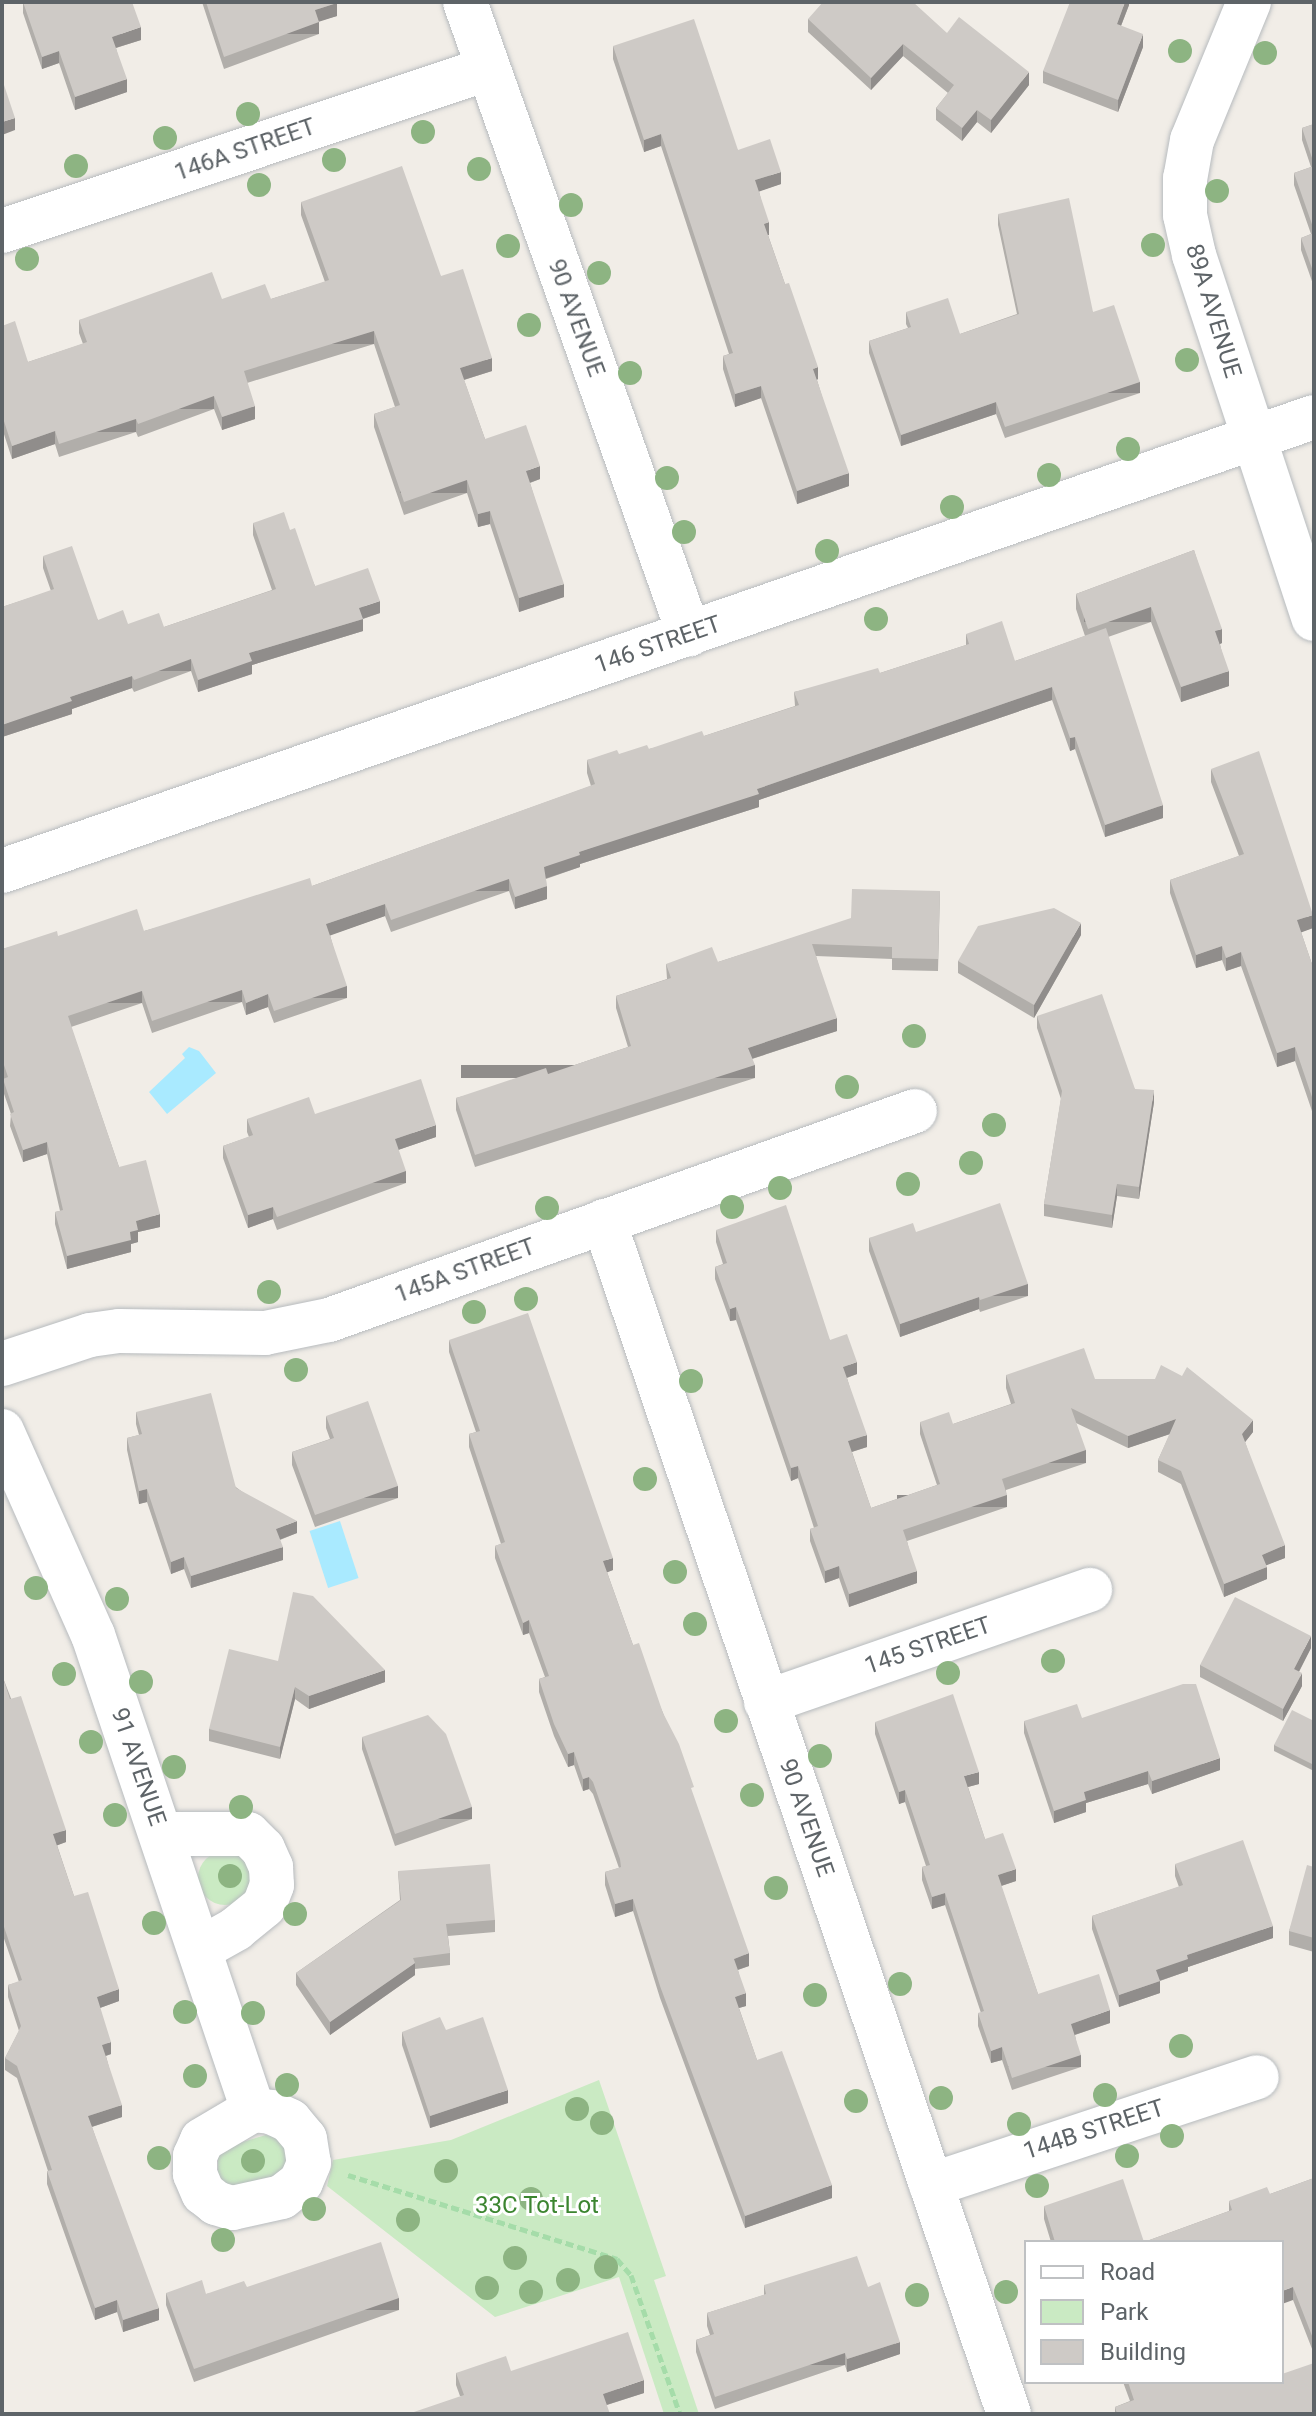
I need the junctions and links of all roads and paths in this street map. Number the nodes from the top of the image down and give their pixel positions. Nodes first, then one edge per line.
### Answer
1 (465, 2) edge
2 (1249, 2) edge
3 (487, 69) junction
4 (2, 231) edge
5 (1314, 417) edge
6 (1253, 439) junction
7 (1314, 619) edge
8 (689, 634) junction
9 (2, 871) edge
10 (915, 1111) dead end
11 (604, 1221) junction
12 (2, 1364) edge
13 (2, 1431) edge
14 (1090, 1590) dead end
15 (766, 1702) junction
16 (161, 1834) junction
17 (200, 1949) junction
18 (1257, 2077) dead end
19 (253, 2110) junction
20 (309, 2163) junction
21 (931, 2185) junction
22 (680, 2414) edge
23 (1009, 2414) edge

1 - 3 street, 90 AVENUE
2 - 6 street, 89A AVENUE
3 - 4 street, 146A STREET
3 - 8 street, 90 AVENUE
5 - 6 street, 146 STREET
6 - 7 street, 89A AVENUE
6 - 8 street, 146 STREET
8 - 9 street, 146 STREET
10 - 11 street, 145A STREET
11 - 12 street, 145A STREET
11 - 15 street, 90 AVENUE
13 - 16 street, 91 AVENUE
14 - 15 street, 145 STREET
15 - 21 street, 90 AVENUE
16 - 17 street, 91 AVENUE
16 - 17 street
17 - 19 street, 91 AVENUE
18 - 21 street, 144B STREET
19 - 20 street
19 - 20 street
20 - 22 path
21 - 23 street, 90 AVENUE

